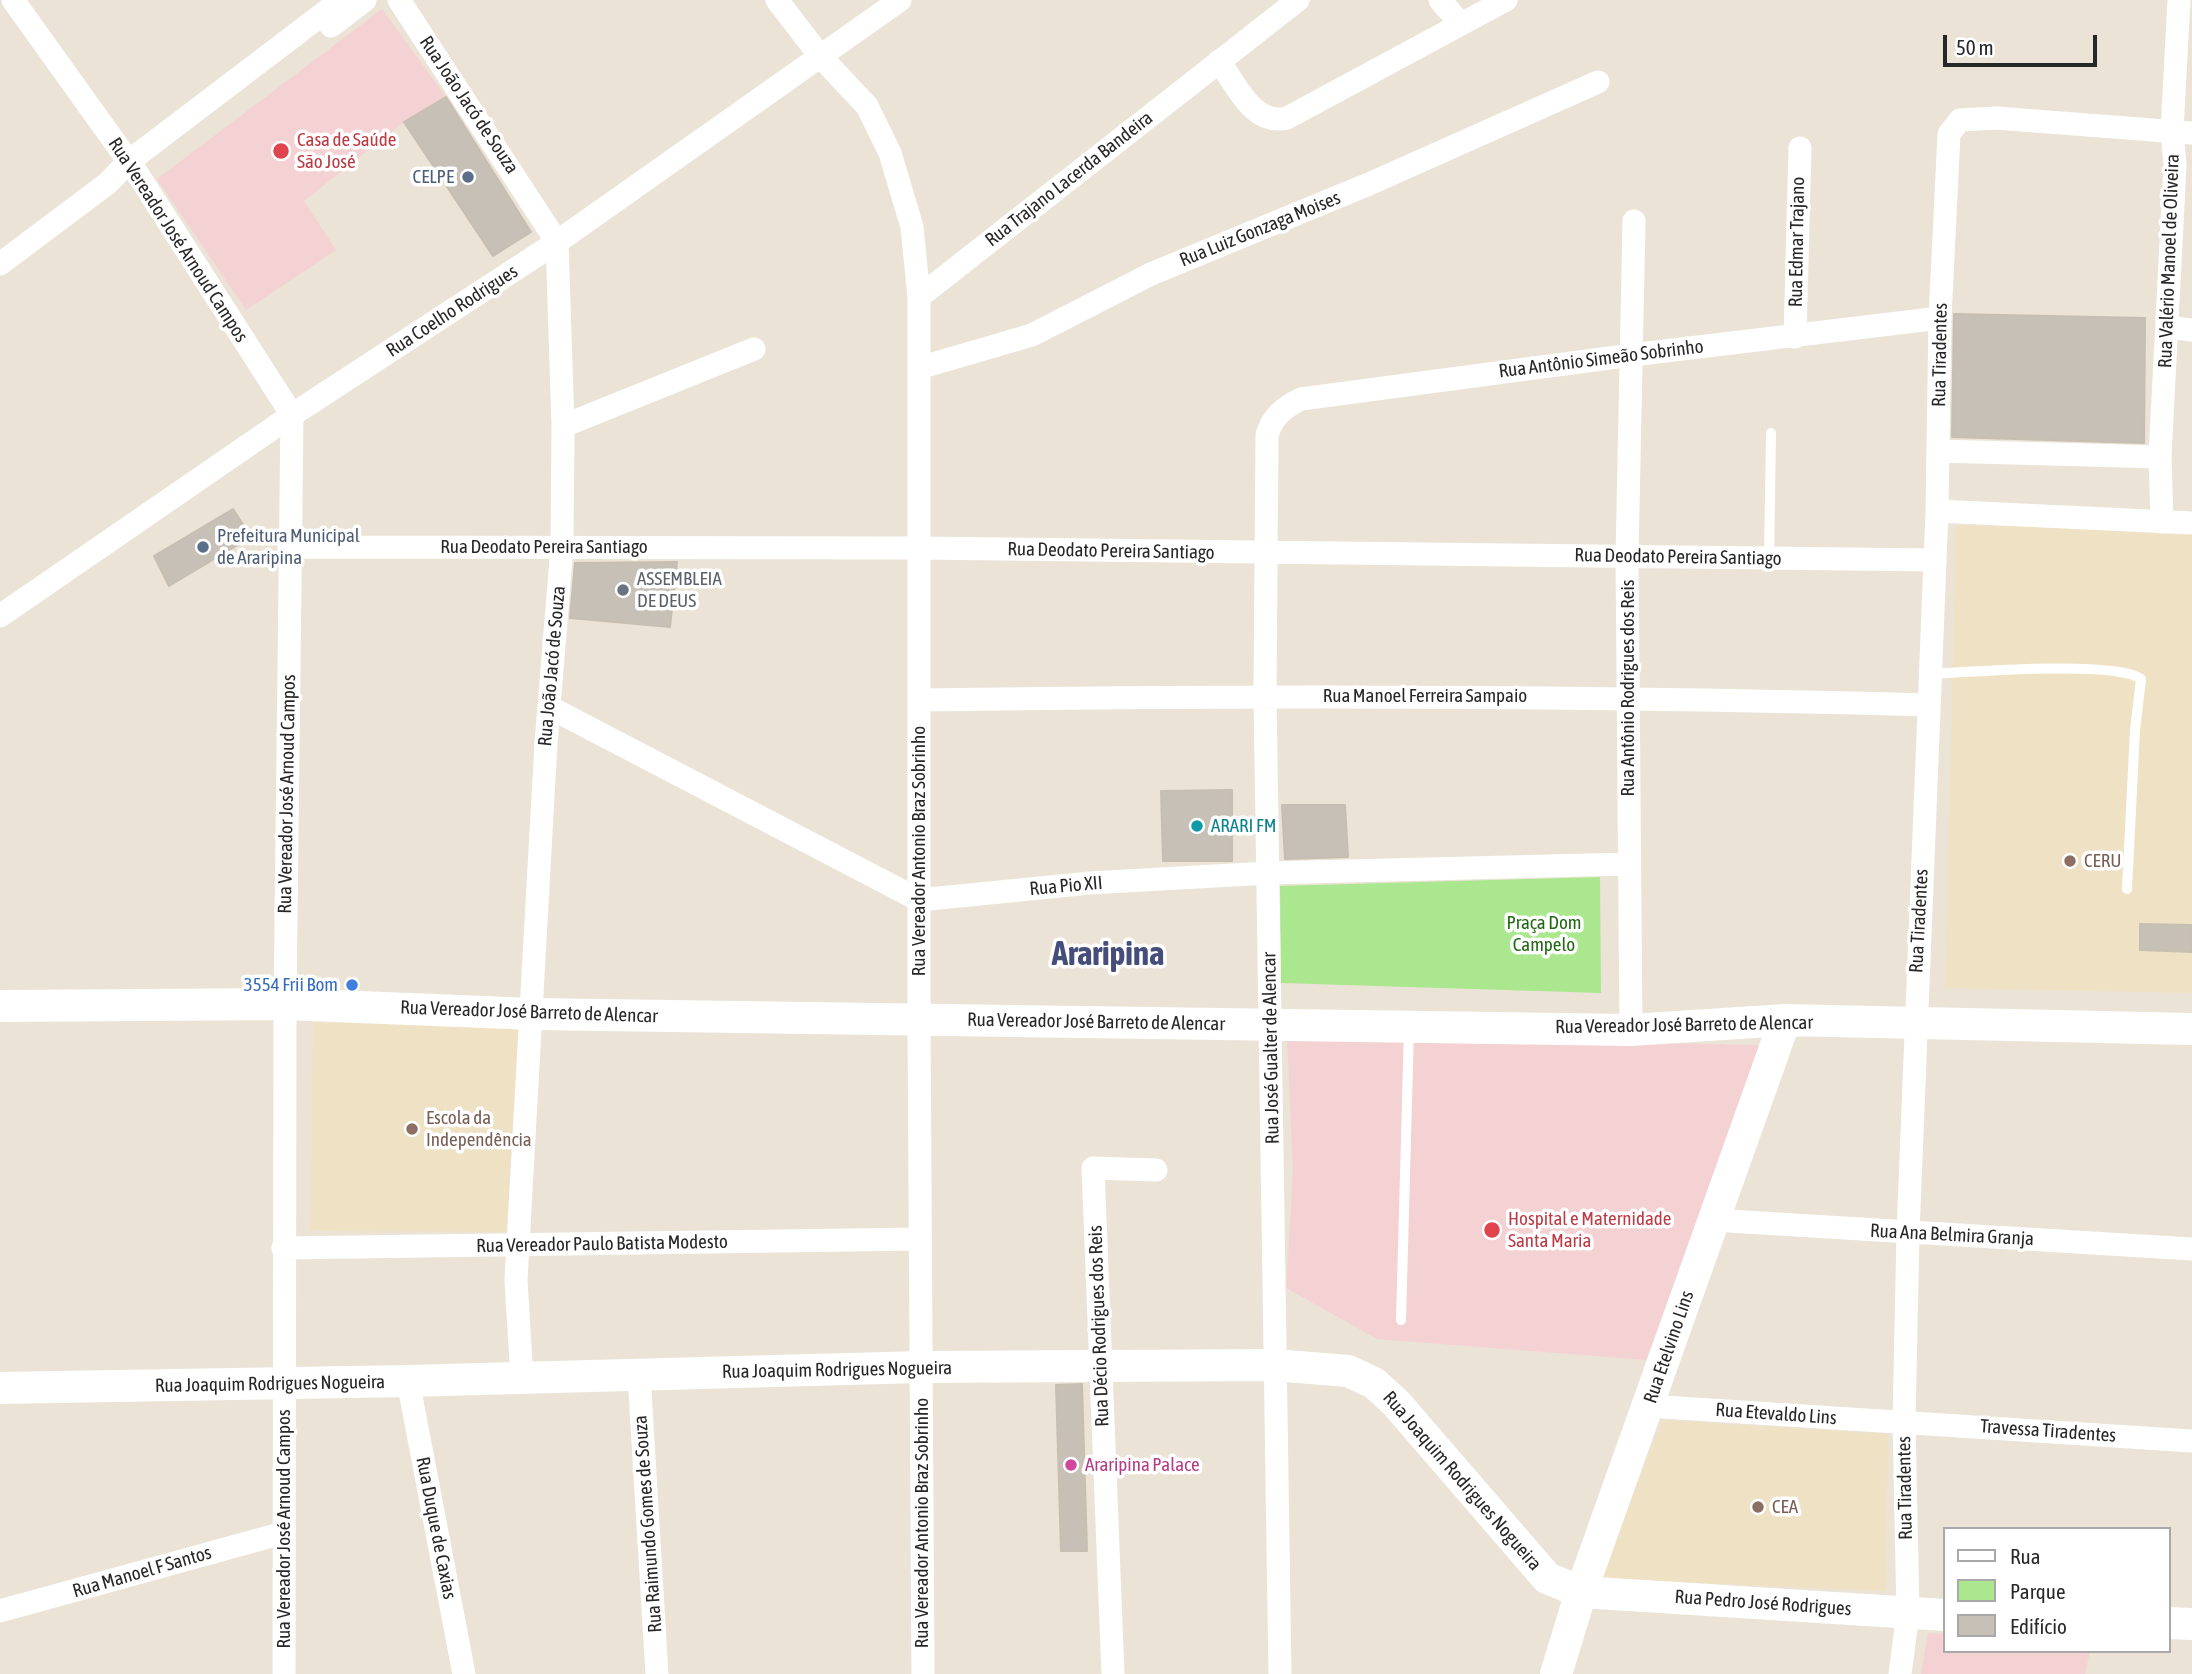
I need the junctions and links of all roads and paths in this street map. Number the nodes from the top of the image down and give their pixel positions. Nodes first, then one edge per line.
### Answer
1 (13, 0) edge
2 (341, 0) edge
3 (365, 0) edge
4 (399, 0) edge
5 (777, 0) edge
6 (900, 0) edge
7 (1298, 0) edge
8 (1440, 0) edge
9 (1506, 0) edge
10 (2179, 0) edge
11 (1460, 23) junction
12 (820, 56) junction
13 (1219, 61) junction
14 (1598, 82) dead end
15 (2182, 132) edge
16 (1800, 148) dead end
17 (133, 167) junction
18 (1634, 221) dead end
19 (557, 242) junction
20 (0, 264) edge
21 (919, 297) junction
22 (1940, 318) junction
23 (2167, 327) junction
24 (2192, 330) edge
25 (1795, 337) junction
26 (754, 349) dead end
27 (1632, 355) junction
28 (919, 368) junction
29 (292, 415) junction
30 (1271, 422) joint
31 (563, 426) junction
32 (1771, 433) dead end
33 (1938, 451) junction
34 (2160, 457) junction
35 (1937, 511) junction
36 (2162, 522) junction
37 (2192, 523) edge
38 (289, 547) junction
39 (562, 547) junction
40 (918, 548) junction
41 (1266, 553) junction
42 (1627, 556) junction
43 (1769, 558) junction
44 (1933, 560) junction
45 (0, 616) edge
46 (1930, 674) junction
47 (1265, 695) junction
48 (1628, 697) junction
49 (920, 700) junction
50 (1929, 705) junction
51 (551, 708) junction
52 (1629, 864) junction
53 (1268, 873) junction
54 (2127, 889) dead end
55 (919, 900) junction
56 (285, 1004) junction
57 (0, 1006) edge
58 (533, 1014) junction
59 (919, 1020) junction
60 (1785, 1020) junction
61 (1915, 1024) junction
62 (1270, 1025) junction
63 (1409, 1027) junction
64 (2192, 1029) edge
65 (1631, 1030) junction
66 (1156, 1170) dead end
67 (1712, 1220) junction
68 (1908, 1233) junction
69 (920, 1239) junction
70 (519, 1245) junction
71 (283, 1248) junction
72 (2192, 1249) edge
73 (1401, 1320) dead end
74 (1273, 1365) junction
75 (1101, 1366) junction
76 (921, 1367) junction
77 (639, 1375) junction
78 (522, 1378) junction
79 (408, 1381) junction
80 (284, 1383) junction
81 (0, 1388) edge
82 (1648, 1406) junction
83 (1904, 1422) junction
84 (2192, 1441) edge
85 (283, 1532) junction
86 (1581, 1592) junction
87 (0, 1611) edge
88 (1908, 1613) junction
89 (1944, 1615) edge
90 (2171, 1623) edge
91 (2192, 1624) edge
92 (284, 1674) edge
93 (464, 1674) edge
94 (657, 1674) edge
95 (923, 1674) edge
96 (1113, 1674) edge
97 (1280, 1674) edge
98 (1556, 1674) edge
99 (1900, 1674) edge

1 - 17 street, Rua Vereador José Arnoud Campos
2 - 17 street
3 - 17 street
4 - 19 street, Rua João Jacó de Souza
5 - 12 street, Rua Vereador Antonio Braz Sobrinho
6 - 12 street, Rua Coelho Rodrigues
7 - 13 street, Rua Trajano Lacerda Bandeira
8 - 11 street
9 - 11 street
10 - 15 street, Rua Valério Manoel de Oliveira
11 - 13 street
12 - 19 street, Rua Coelho Rodrigues
12 - 21 street, Rua Vereador Antonio Braz Sobrinho
13 - 21 street, Rua Trajano Lacerda Bandeira
14 - 28 street, Rua Luiz Gonzaga Moises
15 - 22 street, Rua Tiradentes
15 - 23 street, Rua Valério Manoel de Oliveira
16 - 25 street, Rua Edmar Trajano
17 - 20 street
17 - 29 street, Rua Vereador José Arnoud Campos
18 - 27 street, Rua Antônio Rodrigues dos Reis
19 - 29 street, Rua Coelho Rodrigues
19 - 31 street, Rua João Jacó de Souza
21 - 28 street, Rua Vereador Antonio Braz Sobrinho
22 - 25 street, Rua Antônio Simeão Sobrinho
22 - 33 street, Rua Tiradentes
23 - 24 street
23 - 34 street, Rua Valério Manoel de Oliveira
25 - 27 street, Rua Antônio Simeão Sobrinho
26 - 31 street
27 - 30 street, Rua Antônio Simeão Sobrinho
27 - 42 street, Rua Antônio Rodrigues dos Reis
28 - 40 street, Rua Vereador Antonio Braz Sobrinho
29 - 38 street, Rua Vereador José Arnoud Campos
29 - 45 street, Rua Coelho Rodrigues
30 - 41 street, Rua José Gualter de Alencar
31 - 39 street, Rua João Jacó de Souza
32 - 43 lane
33 - 34 street
33 - 35 street, Rua Tiradentes
34 - 36 street, Rua Valério Manoel de Oliveira
35 - 36 street
35 - 44 street, Rua Tiradentes
36 - 37 street
38 - 39 street, Rua Deodato Pereira Santiago
38 - 56 street, Rua Vereador José Arnoud Campos
39 - 40 street, Rua Deodato Pereira Santiago
39 - 51 street, Rua João Jacó de Souza
40 - 41 street, Rua Deodato Pereira Santiago
40 - 49 street, Rua Vereador Antonio Braz Sobrinho
41 - 42 street, Rua Deodato Pereira Santiago
41 - 47 street, Rua José Gualter de Alencar
42 - 43 street, Rua Deodato Pereira Santiago
42 - 48 street, Rua Antônio Rodrigues dos Reis
43 - 44 street, Rua Deodato Pereira Santiago
44 - 46 street, Rua Tiradentes
46 - 50 street, Rua Tiradentes
46 - 54 lane
47 - 48 street, Rua Manoel Ferreira Sampaio
47 - 49 street, Rua Manoel Ferreira Sampaio
47 - 53 street, Rua José Gualter de Alencar
48 - 50 street, Rua Manoel Ferreira Sampaio
48 - 52 street, Rua Antônio Rodrigues dos Reis
49 - 55 street, Rua Vereador Antonio Braz Sobrinho
50 - 61 street, Rua Tiradentes
51 - 55 street
51 - 58 street, Rua João Jacó de Souza
52 - 53 street, Rua Pio XII
52 - 65 street, Rua Antônio Rodrigues dos Reis
53 - 55 street, Rua Pio XII
53 - 62 street, Rua José Gualter de Alencar
55 - 59 street, Rua Vereador Antonio Braz Sobrinho
56 - 57 main road, Rua Vereador José Barreto de Alencar
56 - 58 main road, Rua Vereador José Barreto de Alencar
56 - 71 street, Rua Vereador José Arnoud Campos
58 - 59 main road, Rua Vereador José Barreto de Alencar
58 - 70 street, Rua João Jacó de Souza
59 - 62 main road, Rua Vereador José Barreto de Alencar
59 - 69 street, Rua Vereador Antonio Braz Sobrinho
60 - 61 main road, Rua Vereador José Barreto de Alencar
60 - 65 main road, Rua Vereador José Barreto de Alencar
60 - 67 main road, Rua Etelvino Lins
61 - 64 main road, Rua Vereador José Barreto de Alencar
61 - 68 street, Rua Tiradentes
62 - 63 main road, Rua Vereador José Barreto de Alencar
62 - 74 street, Rua José Gualter de Alencar
63 - 65 main road, Rua Vereador José Barreto de Alencar
63 - 73 lane
66 - 75 street, Rua Décio Rodrigues dos Reis
67 - 68 street, Rua Ana Belmira Granja
67 - 82 main road, Rua Etelvino Lins
68 - 72 street, Rua Ana Belmira Granja
68 - 83 street, Rua Tiradentes
69 - 70 street, Rua Vereador Paulo Batista Modesto
69 - 76 street, Rua Vereador Antonio Braz Sobrinho
70 - 71 street, Rua Vereador Paulo Batista Modesto
70 - 78 street, Rua João Jacó de Souza
71 - 80 street, Rua Vereador José Arnoud Campos
74 - 75 main road, Rua Joaquim Rodrigues Nogueira
74 - 86 main road, Rua Joaquim Rodrigues Nogueira
74 - 97 street, Rua José Gualter de Alencar
75 - 76 main road, Rua Joaquim Rodrigues Nogueira
75 - 96 street, Rua Décio Rodrigues dos Reis
76 - 77 main road, Rua Joaquim Rodrigues Nogueira
76 - 95 street, Rua Vereador Antonio Braz Sobrinho
77 - 78 main road, Rua Joaquim Rodrigues Nogueira
77 - 94 street, Rua Raimundo Gomes de Souza
78 - 79 main road, Rua Joaquim Rodrigues Nogueira
79 - 80 main road, Rua Joaquim Rodrigues Nogueira
79 - 93 street, Rua Duque de Caxias
80 - 81 main road, Rua Joaquim Rodrigues Nogueira
80 - 85 street, Rua Vereador José Arnoud Campos
82 - 83 street, Rua Etevaldo Lins
82 - 86 main road, Rua Etelvino Lins
83 - 84 street, Travessa Tiradentes
83 - 88 street, Rua Tiradentes
85 - 87 street, Rua Manoel F Santos
85 - 92 street, Rua Vereador José Arnoud Campos
86 - 88 main road, Rua Pedro José Rodrigues
86 - 98 main road, Rua Etelvino Lins
88 - 89 main road, Rua Pedro José Rodrigues
88 - 99 street, Rua Tiradentes
90 - 91 main road

